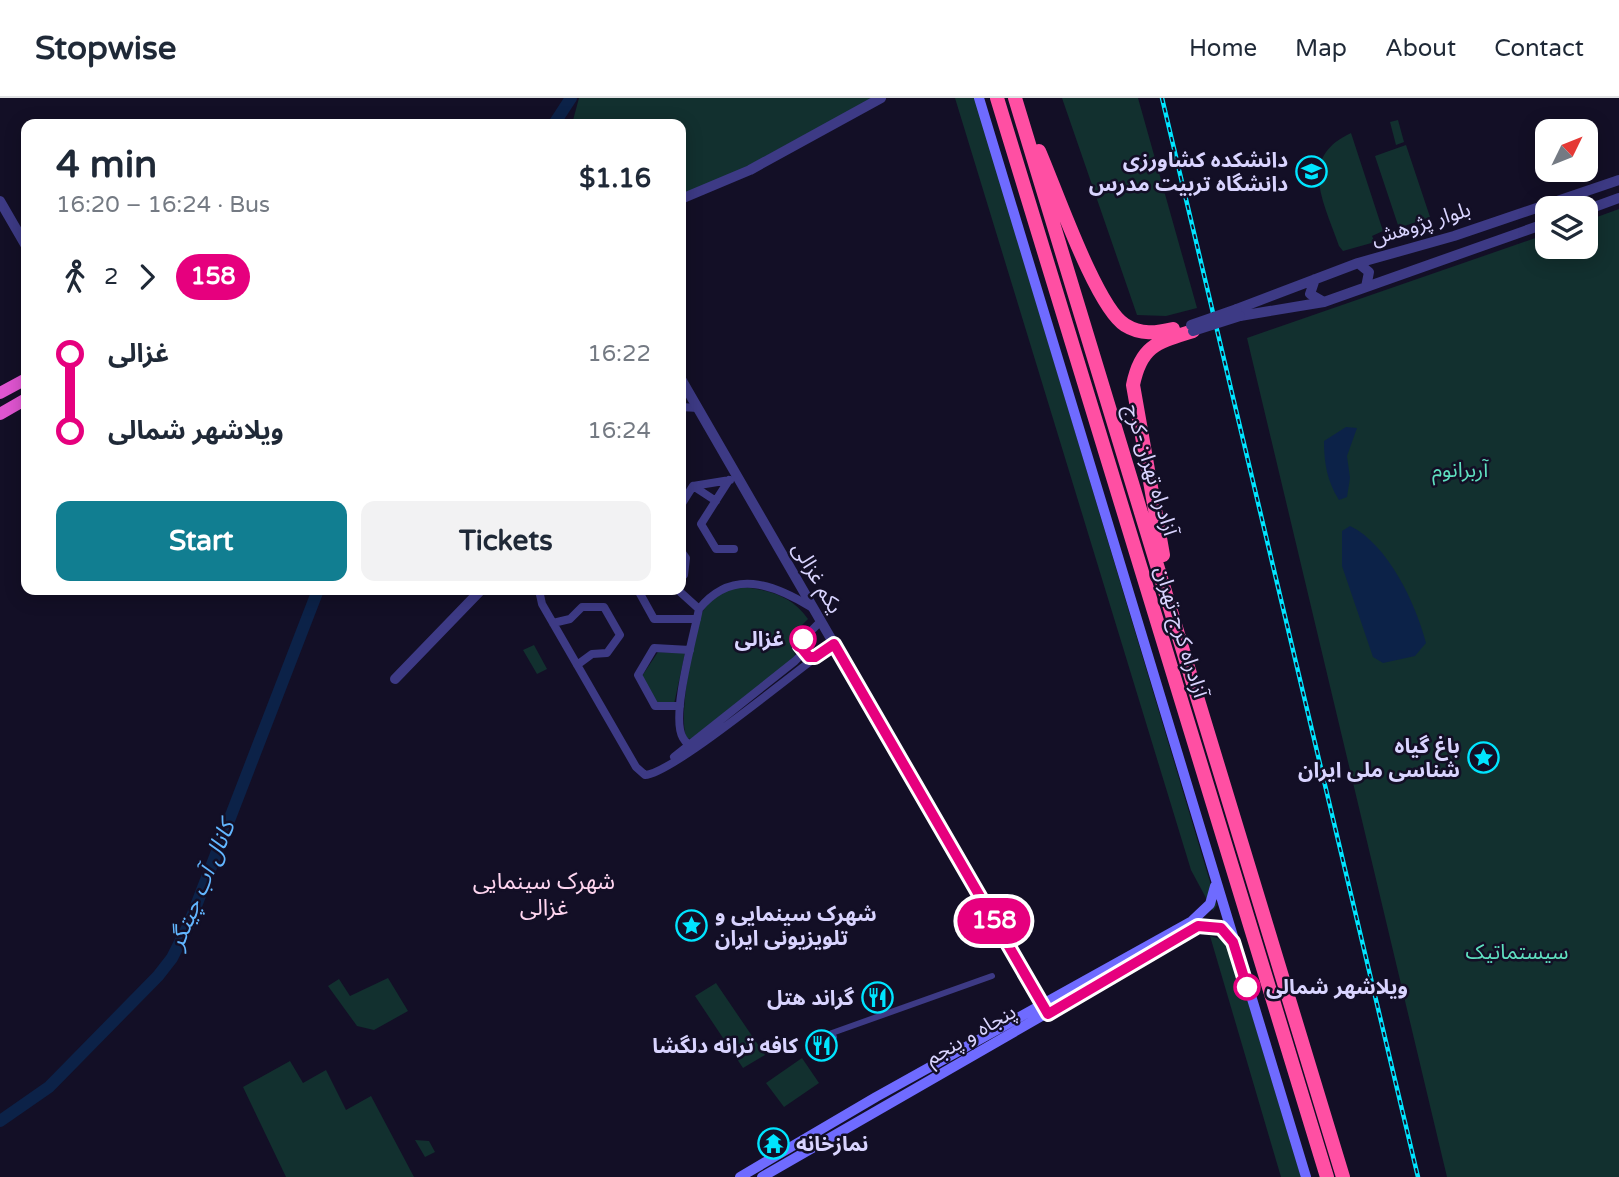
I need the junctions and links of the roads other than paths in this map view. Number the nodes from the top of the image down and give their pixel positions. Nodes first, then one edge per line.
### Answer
1 (881, 98) edge
2 (978, 98) edge
3 (997, 98) edge
4 (1015, 98) edge
5 (1022, 122) junction
6 (1619, 180) edge
7 (686, 197) edge
8 (1619, 198) edge
9 (0, 201) edge
10 (1598, 206) edge
11 (1535, 227) edge
12 (21, 237) edge
13 (1359, 263) junction
14 (1315, 279) junction
15 (1366, 287) junction
16 (1324, 302) junction
17 (1238, 313) junction
18 (1192, 328) junction
19 (21, 382) edge
20 (0, 393) edge
21 (21, 402) edge
22 (688, 408) edge
23 (0, 414) edge
24 (733, 480) junction
25 (693, 486) junction
26 (686, 497) edge
27 (716, 501) junction
28 (734, 549) dead end
29 (476, 595) edge
30 (540, 595) edge
31 (641, 595) edge
32 (684, 595) edge
33 (1171, 605) junction
34 (811, 607) junction
35 (699, 609) junction
36 (697, 619) junction
37 (820, 622) junction
38 (553, 623) junction
39 (834, 644) junction
40 (800, 646) junction
41 (690, 650) junction
42 (815, 657) junction
43 (577, 665) junction
44 (395, 679) dead end
45 (777, 681) junction
46 (680, 706) junction
47 (693, 745) junction
48 (1216, 883) junction
49 (1195, 923) junction
50 (1233, 942) junction
51 (992, 976) dead end
52 (1045, 1009) junction
53 (834, 1037) dead end
54 (808, 1041) dead end
55 (813, 1049) dead end
56 (846, 1122) junction
57 (740, 1177) edge
58 (762, 1177) edge
59 (1306, 1177) edge
60 (1327, 1177) edge
61 (1343, 1177) edge

1 - 7 street
2 - 48 main road
3 - 60 highway, آزادراه کرج-تهران
4 - 5 highway, آزادراه تهران-کرج
5 - 18 highway
5 - 33 highway, آزادراه تهران-کرج
6 - 13 street, بلوار پژوهش
8 - 10 street
9 - 12 street
11 - 15 street, بلوار پژوهش
13 - 14 street, بلوار پژوهش
13 - 15 street
14 - 16 street
14 - 17 street, بلوار پژوهش
15 - 16 street, بلوار پژوهش
16 - 17 street, بلوار پژوهش
17 - 18 street, bridge
18 - 33 highway
19 - 20 highway
21 - 23 highway
22 - 24 street, یکم غزالی
24 - 25 street
24 - 27 street
24 - 34 street, یکم غزالی
25 - 26 street
25 - 27 street
27 - 28 street
29 - 44 street
30 - 38 street
31 - 36 street
32 - 35 street
33 - 61 highway, آزادراه تهران-کرج
34 - 35 street
34 - 37 street, یکم غزالی
35 - 36 street
36 - 41 street
37 - 39 street, یکم غزالی
37 - 40 street
38 - 43 street
38 - 43 street
39 - 42 street
39 - 52 street, یکم غزالی
40 - 42 street
40 - 45 street
41 - 46 street
41 - 46 street
42 - 45 street
43 - 47 street
45 - 47 street
46 - 47 street
48 - 49 main road
48 - 50 main road
49 - 50 main road
49 - 52 main road, پنجاه و پنجم
50 - 59 main road
51 - 53 street
52 - 56 main road, پنجاه و پنجم
54 - 55 street
56 - 57 main road, پنجاه و پنجم
56 - 58 main road, پنجاه و پنجم

